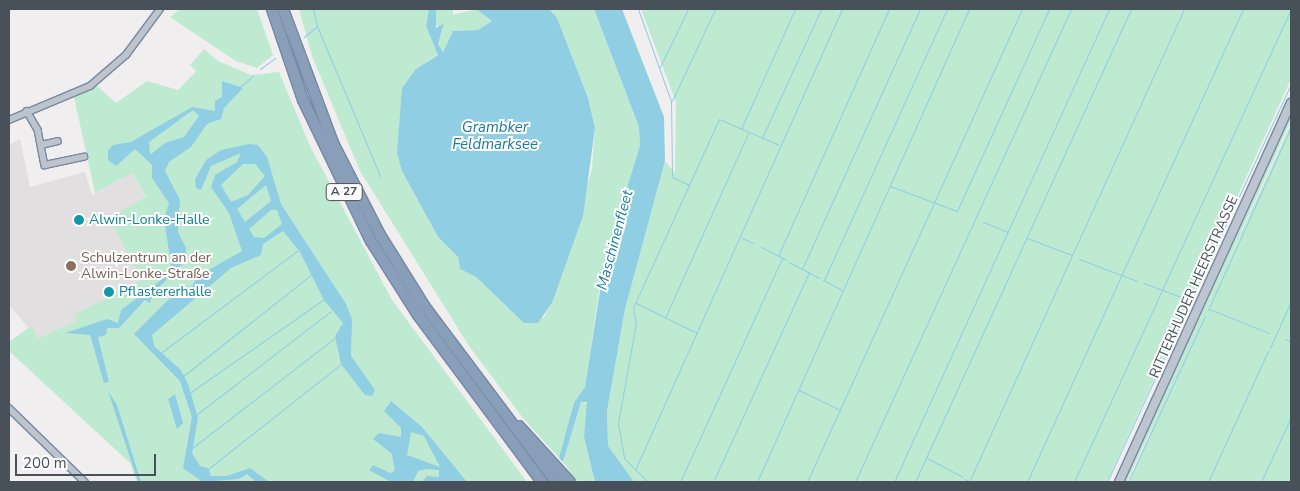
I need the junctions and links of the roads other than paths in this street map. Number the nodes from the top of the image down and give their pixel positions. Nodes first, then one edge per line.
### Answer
1 (160, 9) edge
2 (272, 9) edge
3 (283, 9) edge
4 (1291, 103) edge
5 (27, 111) junction
6 (9, 120) edge
7 (58, 141) dead end
8 (41, 145) junction
9 (84, 157) dead end
10 (9, 408) edge
11 (511, 422) junction
12 (527, 463) junction
13 (85, 482) edge
14 (537, 482) edge
15 (542, 482) edge
16 (556, 482) edge
17 (570, 482) edge
18 (1119, 482) edge

1 - 5 street
2 - 12 highway, A 27
3 - 11 highway, A 27
4 - 18 main road, RITTERHUDER HEERSTRASSE
5 - 6 street
5 - 8 street
7 - 8 street
8 - 9 street
10 - 13 street
11 - 16 highway, A 27
11 - 17 highway
12 - 14 highway
12 - 15 highway, A 27

